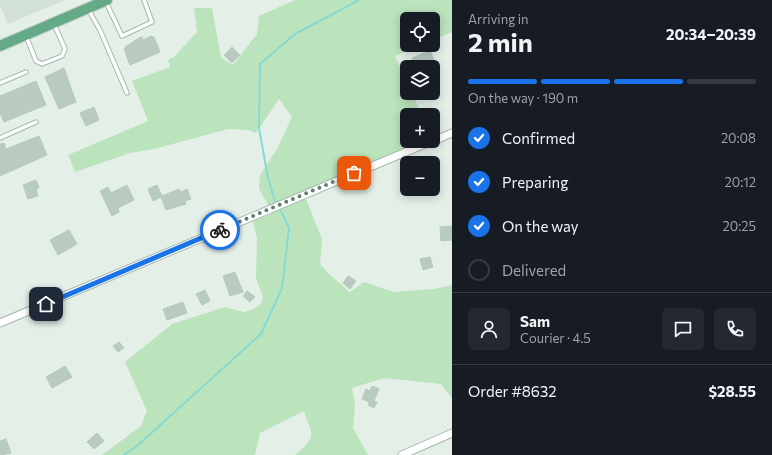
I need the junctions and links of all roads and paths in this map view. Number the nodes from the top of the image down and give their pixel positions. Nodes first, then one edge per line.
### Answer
1 (144, 0) edge
2 (102, 1) edge
3 (87, 8) junction
4 (54, 22) junction
5 (25, 35) junction
6 (0, 46) edge
7 (26, 72) dead end
8 (0, 83) edge
9 (127, 93) dead end
10 (36, 122) dead end
11 (452, 133) edge
12 (0, 138) edge
13 (440, 138) edge
14 (415, 148) edge
15 (0, 323) edge
16 (452, 433) edge
17 (402, 455) edge

1 - 2 lane
2 - 3 main road
3 - 4 main road
3 - 9 lane
4 - 5 main road
4 - 5 lane
5 - 6 main road
7 - 8 lane
10 - 12 lane
11 - 13 street
14 - 15 street
16 - 17 street

